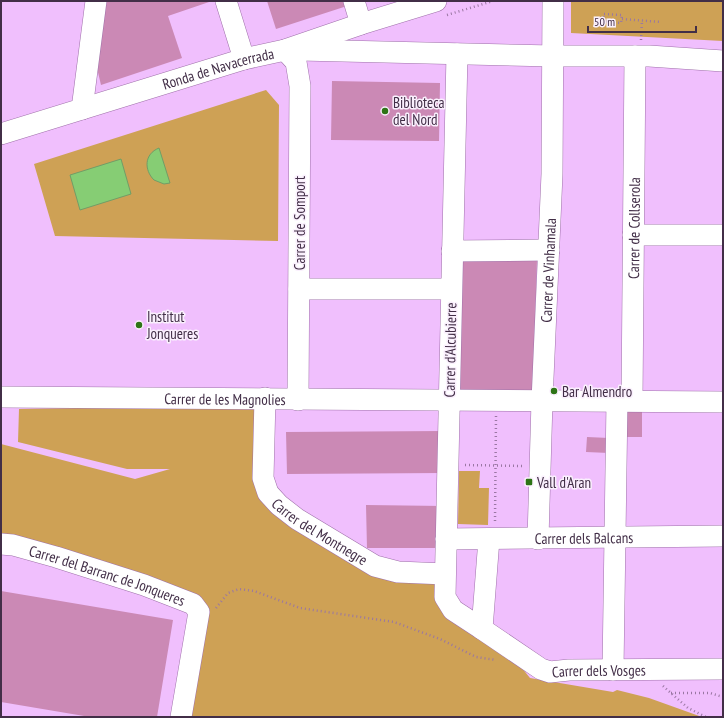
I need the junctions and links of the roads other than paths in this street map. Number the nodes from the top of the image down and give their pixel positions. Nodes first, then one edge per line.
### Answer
1 (96, 1) edge
2 (226, 1) edge
3 (354, 1) edge
4 (436, 1) edge
5 (553, 1) edge
6 (361, 24) junction
7 (285, 50) junction
8 (457, 54) junction
9 (553, 56) junction
10 (635, 56) junction
11 (244, 59) junction
12 (723, 61) edge
13 (82, 109) junction
14 (2, 129) edge
15 (634, 235) junction
16 (723, 235) edge
17 (549, 250) junction
18 (452, 251) junction
19 (299, 290) junction
20 (451, 290) junction
21 (1, 398) edge
22 (265, 398) junction
23 (298, 400) junction
24 (449, 401) junction
25 (542, 401) junction
26 (625, 401) junction
27 (723, 402) edge
28 (616, 536) junction
29 (723, 536) edge
30 (446, 539) junction
31 (492, 539) junction
32 (538, 539) junction
33 (1, 544) edge
34 (445, 574) junction
35 (482, 629) junction
36 (723, 669) edge
37 (613, 670) junction
38 (181, 717) edge

1 - 13 street
2 - 11 street
3 - 6 street
4 - 6 street, Ronda de Navacerrada
5 - 9 street, Carrer de Vinhamala
6 - 7 street, Ronda de Navacerrada
7 - 8 street
7 - 11 street, Ronda de Navacerrada
7 - 19 street, Carrer de Somport
8 - 9 street
8 - 18 street, Carrer d'Alcubierre
9 - 10 street
9 - 17 street, Carrer de Vinhamala
10 - 12 street
10 - 15 street, Carrer de Collserola
11 - 13 street, Ronda de Navacerrada
13 - 14 street, Ronda de Navacerrada
15 - 16 street
15 - 26 street, Carrer de Collserola
17 - 18 street
17 - 25 street, Carrer de Vinhamala
18 - 20 street, Carrer d'Alcubierre
19 - 20 street
19 - 23 street, Carrer de Somport
20 - 24 street, Carrer d'Alcubierre
21 - 22 street, Carrer de les Magnolies
22 - 23 street, Carrer de les Magnolies
22 - 34 street, Carrer del Montnegre
23 - 24 street, Carrer de les Magnolies
24 - 25 street, Carrer de les Magnolies
24 - 30 street, Carrer d'Alcubierre
25 - 26 street, Carrer de les Magnolies
25 - 32 street, Carrer de Vinhamala
26 - 27 street, Carrer de les Magnolies
26 - 28 street, Carrer de Collserola
28 - 29 street, Carrer dels Balcans
28 - 32 street, Carrer dels Balcans
28 - 37 street, Carrer de Collserola
30 - 31 street, Carrer dels Balcans
30 - 34 street, Carrer d'Alcubierre
31 - 32 street, Carrer dels Balcans
31 - 35 street
33 - 38 street, Carrer del Barranc de Jonqueres
34 - 35 street, Carrer d'Alcubierre
35 - 37 street, Carrer dels Vosges
36 - 37 street, Carrer dels Vosges

